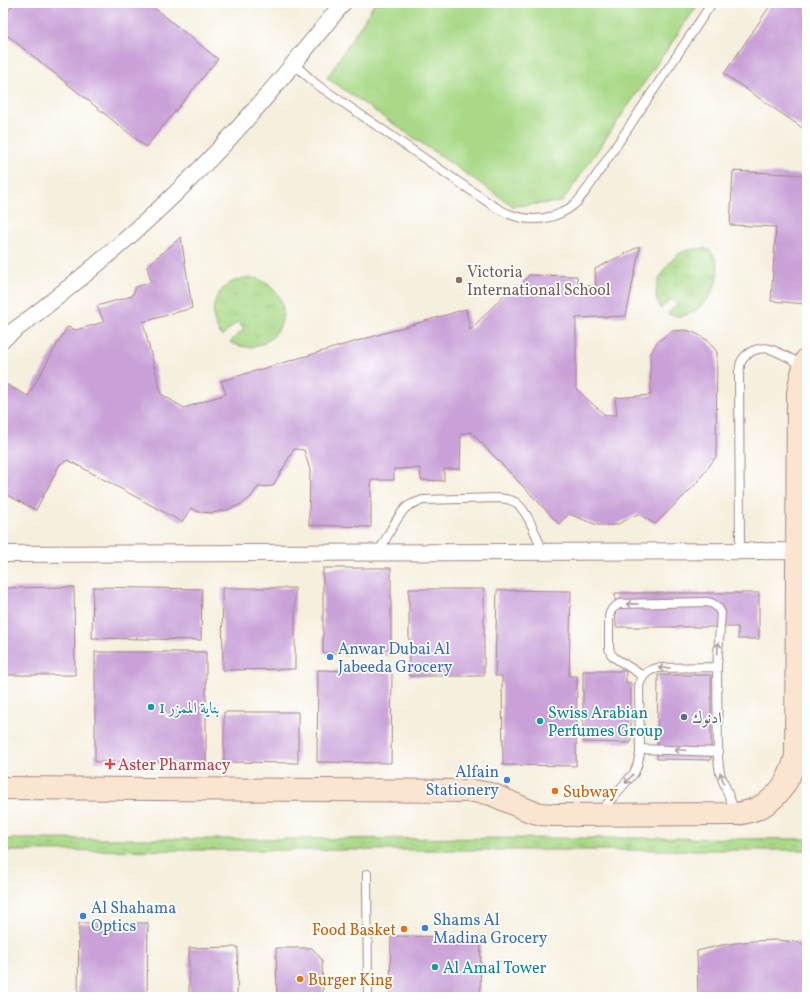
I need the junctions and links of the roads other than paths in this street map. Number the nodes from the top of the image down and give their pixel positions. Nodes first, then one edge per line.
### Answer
1 (343, 3) edge
2 (712, 3) edge
3 (294, 64) junction
4 (3, 339) edge
5 (805, 363) edge
6 (740, 551) junction
7 (797, 551) junction
8 (379, 552) junction
9 (543, 552) junction
10 (3, 554) edge
11 (802, 581) edge
12 (717, 667) junction
13 (644, 676) junction
14 (640, 748) junction
15 (718, 752) junction
16 (3, 788) edge
17 (736, 814) junction
18 (597, 815) junction
19 (367, 874) dead end
20 (368, 997) edge

1 - 3 street
2 - 3 lane
3 - 4 street
5 - 6 lane
5 - 7 street
6 - 7 street
6 - 9 street
7 - 11 street
8 - 9 street
8 - 9 lane
8 - 10 street
11 - 17 street
12 -> 13 lane
12 -> 13 lane
12 - 15 lane
13 - 14 lane
15 -> 14 lane
14 -> 18 lane
17 -> 15 lane
16 - 18 street
17 - 18 street
19 - 20 lane

